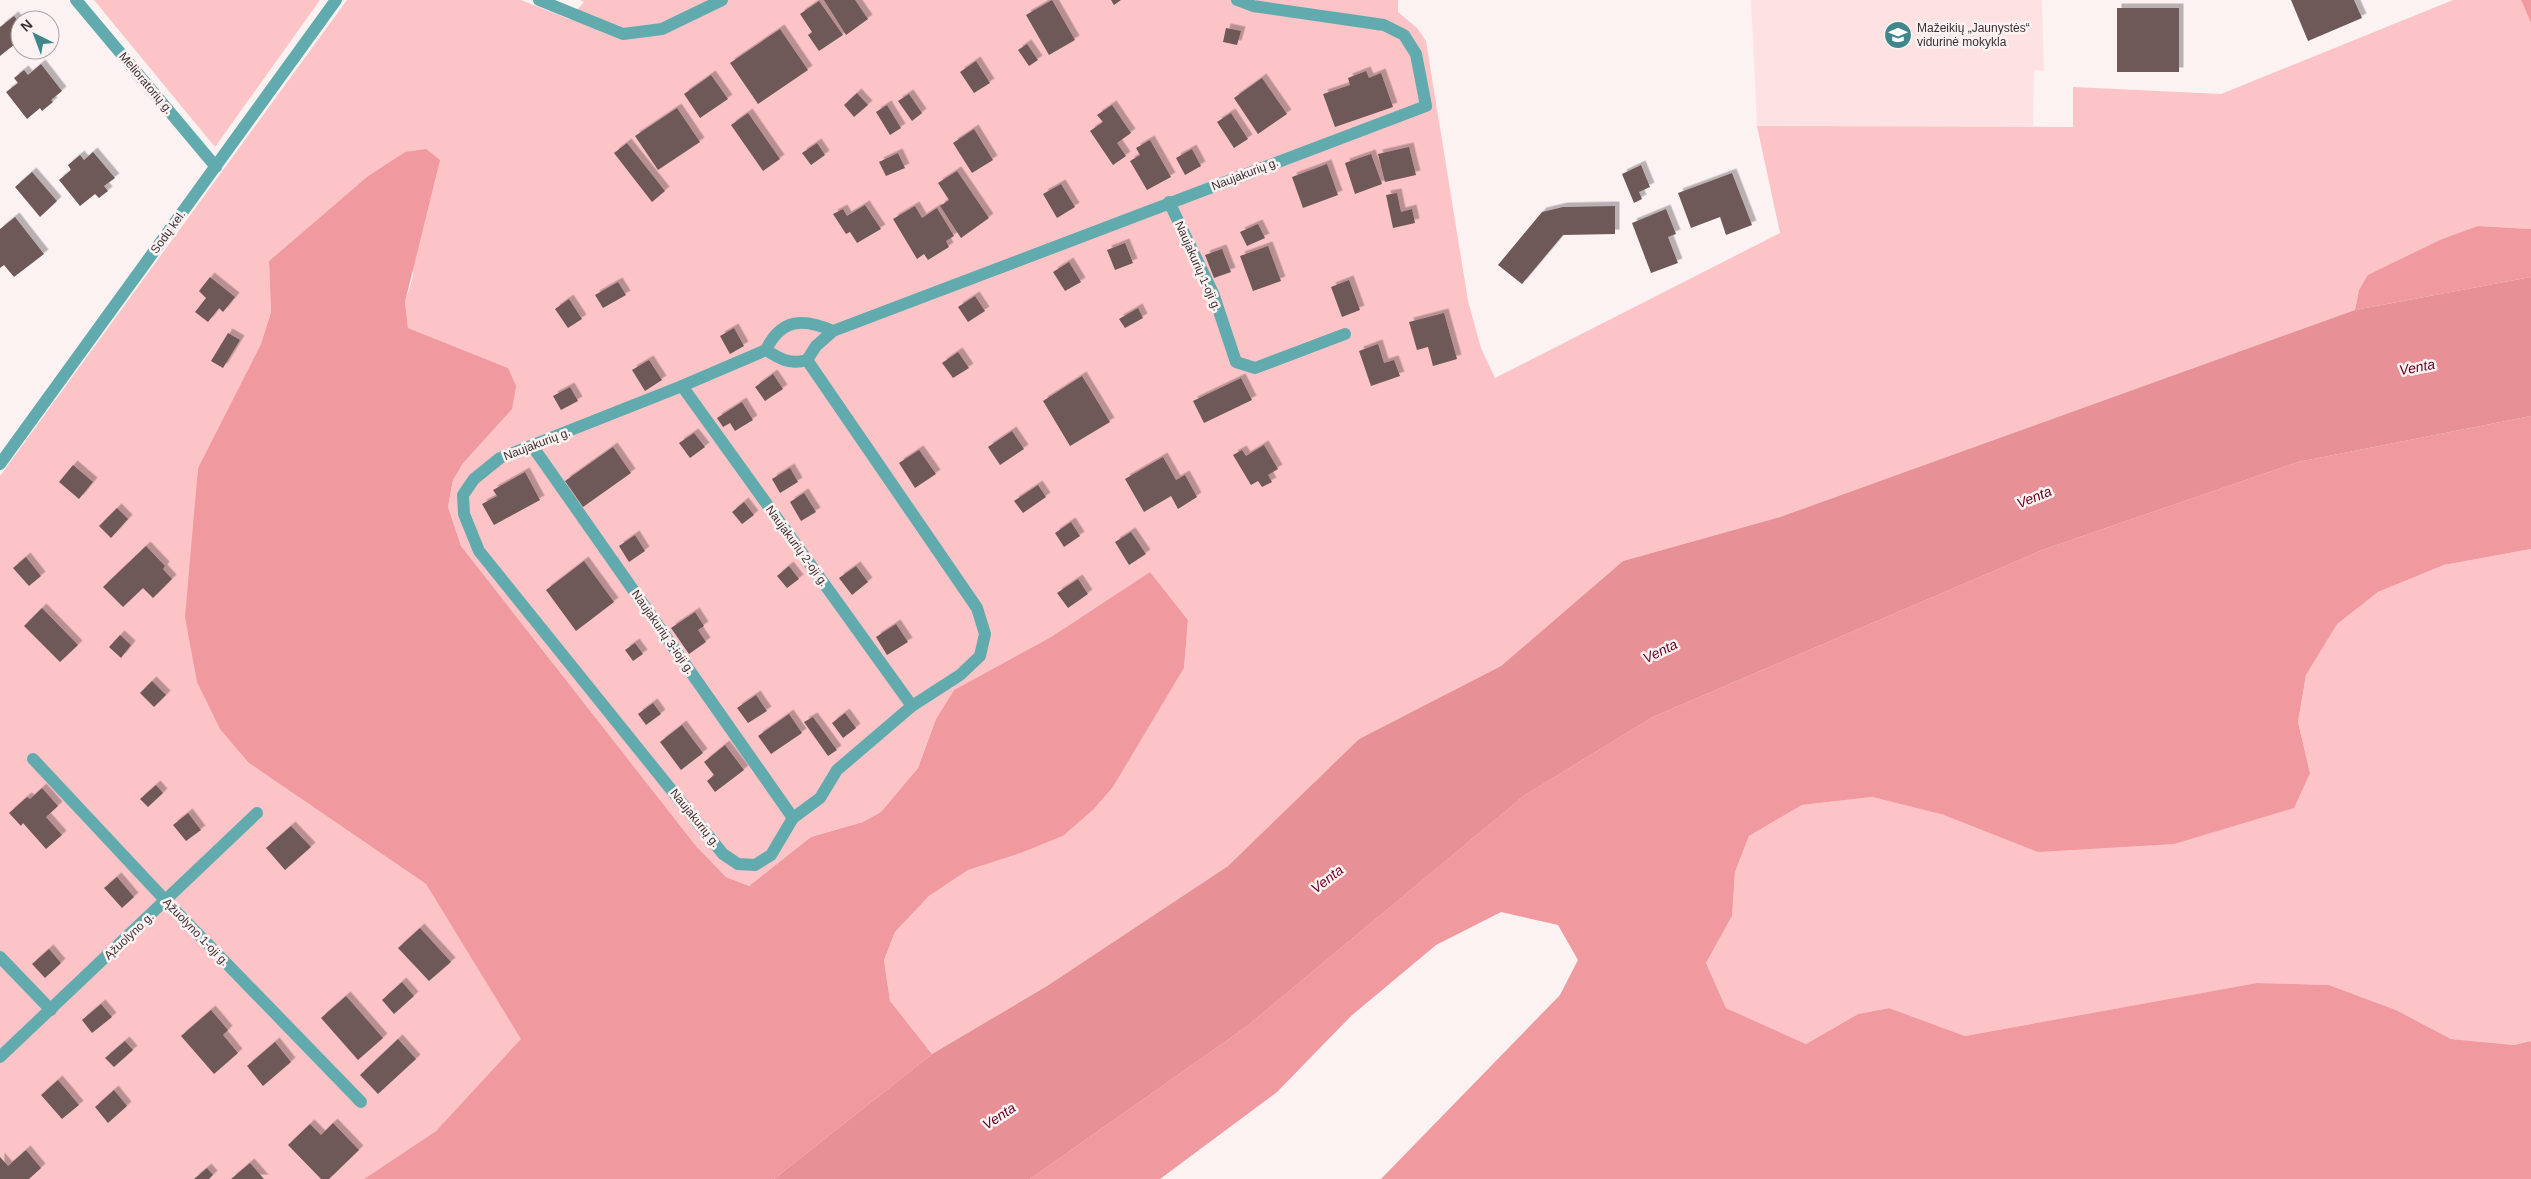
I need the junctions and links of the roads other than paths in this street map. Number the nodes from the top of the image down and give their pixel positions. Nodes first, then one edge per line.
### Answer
1 (76, 0) edge
2 (336, 0) edge
3 (539, 0) edge
4 (722, 0) edge
5 (1237, 0) edge
6 (216, 166) junction
7 (1169, 202) junction
8 (833, 331) junction
9 (1345, 334) dead end
10 (766, 350) junction
11 (807, 360) junction
12 (682, 386) junction
13 (533, 447) junction
14 (0, 464) edge
15 (912, 706) junction
16 (33, 759) dead end
17 (257, 813) dead end
18 (793, 818) junction
19 (166, 901) junction
20 (0, 957) edge
21 (51, 1010) junction
22 (0, 1057) edge
23 (361, 1102) dead end

1 - 6 street, Melioratorių g.
2 - 6 street, Sodų kel.
3 - 4 street
5 - 7 street, Naujakurių g.
6 - 14 street, Sodų kel.
7 - 8 street, Naujakurių g.
7 - 9 street, Naujakurių 1-oji g.
8 - 10 street
8 - 11 street, Naujakurių g.
10 - 11 street
10 - 12 street, Naujakurių g.
11 - 15 street, Naujakurių g.
12 - 13 street, Naujakurių g.
12 - 15 street, Naujakurių 2-oji g.
13 - 18 street, Naujakurių 3-ioji g.
13 - 18 street, Naujakurių g.
15 - 18 street, Naujakurių g.
16 - 19 street, Ąžuolyno 1-oji g.
17 - 19 street, Ąžuolyno g.
19 - 21 street, Ąžuolyno g.
19 - 23 street, Ąžuolyno 1-oji g.
20 - 21 street
21 - 22 street, Ąžuolyno g.

